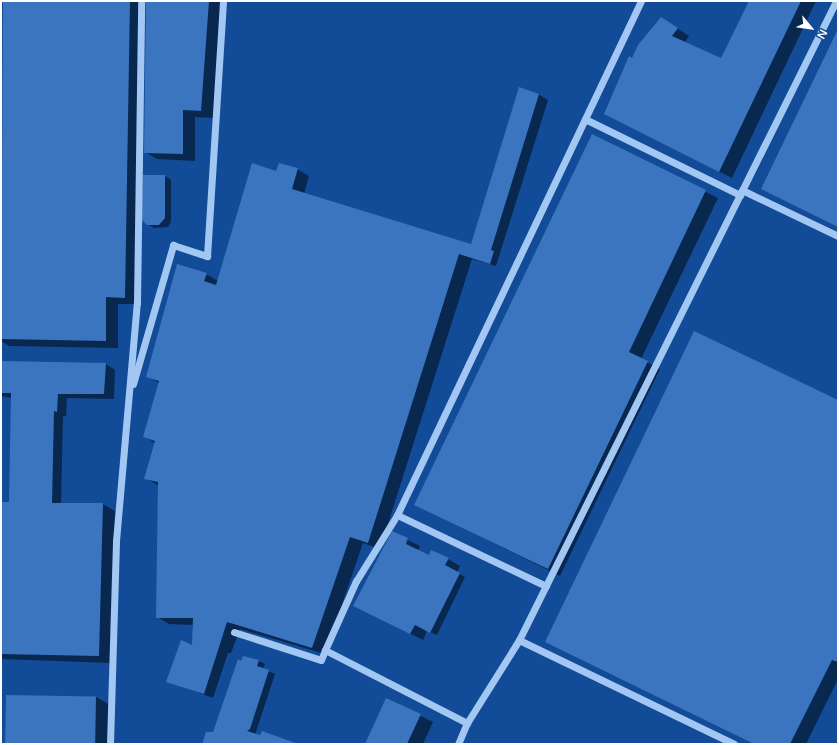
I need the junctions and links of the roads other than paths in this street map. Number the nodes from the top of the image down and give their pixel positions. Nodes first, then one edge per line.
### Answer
1 (141, 1) edge
2 (223, 1) edge
3 (641, 1) edge
4 (836, 1) edge
5 (585, 119) junction
6 (741, 193) junction
7 (838, 236) edge
8 (128, 403) junction
9 (397, 515) junction
10 (546, 586) junction
11 (234, 632) dead end
12 (519, 640) junction
13 (325, 650) junction
14 (468, 723) junction
15 (110, 744) edge
16 (458, 744) edge
17 (734, 744) edge

1 - 8 lane
2 - 8 lane
3 - 5 lane
4 - 6 lane
5 - 6 lane
5 - 9 lane
6 - 7 lane
6 - 10 lane
8 - 15 lane
9 - 10 lane
9 - 13 lane
10 - 12 lane
11 - 13 lane
12 - 14 lane
12 - 17 lane
13 - 14 lane
14 - 16 lane

